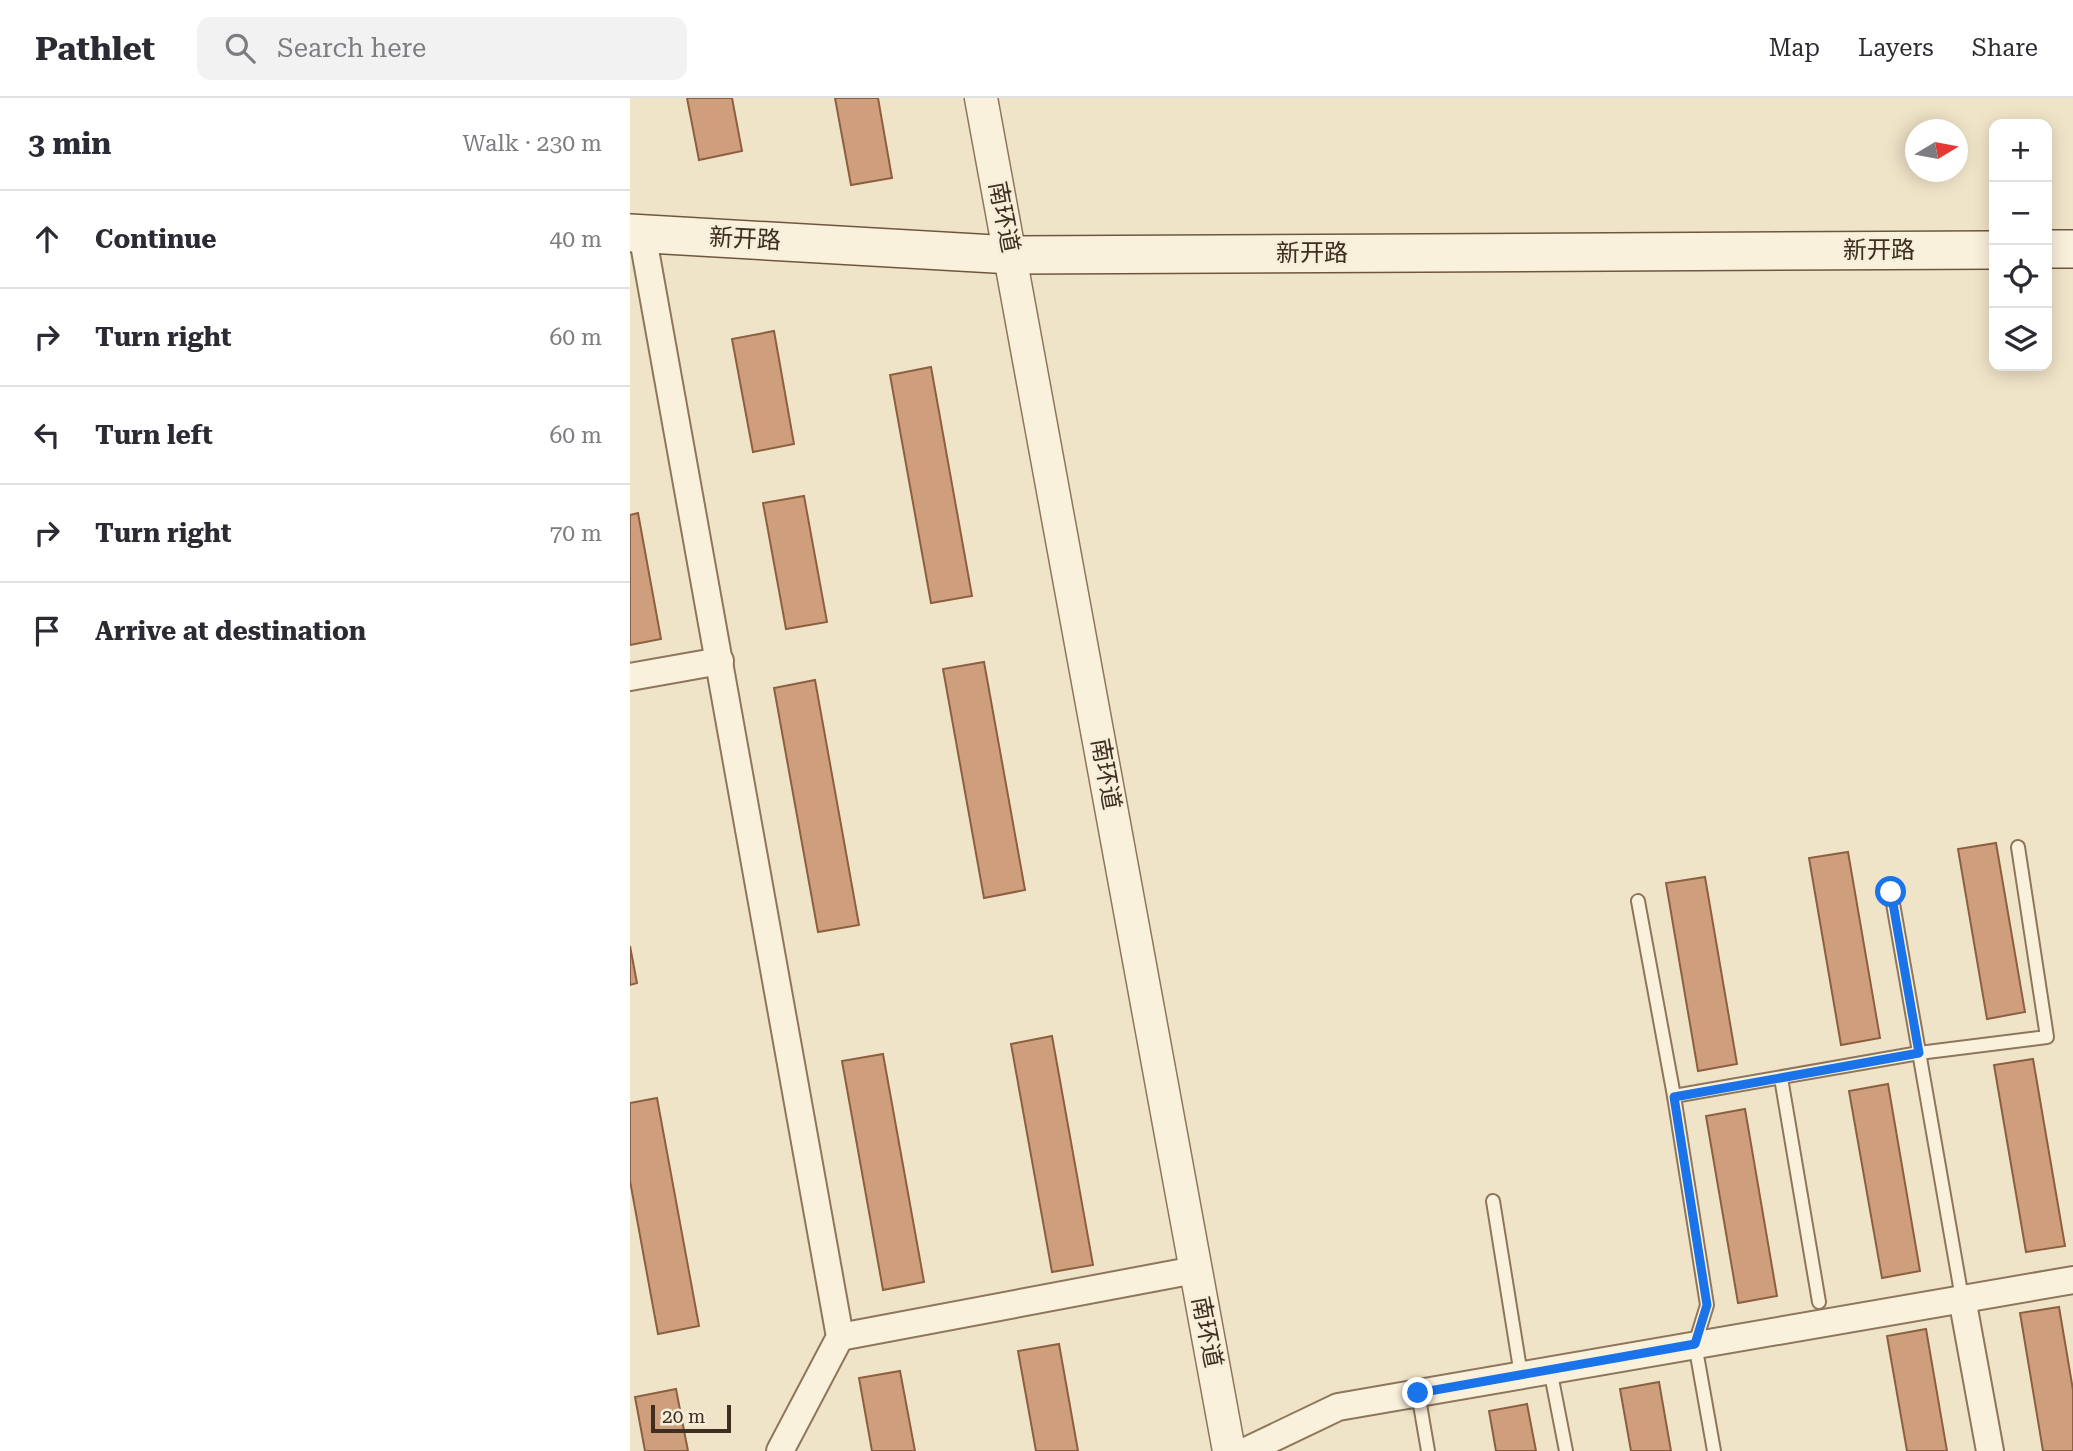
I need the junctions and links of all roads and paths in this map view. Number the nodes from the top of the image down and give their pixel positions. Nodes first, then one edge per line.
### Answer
1 (981, 98) edge
2 (636, 233) edge
3 (2052, 249) edge
4 (2073, 249) edge
5 (1989, 250) edge
6 (1012, 255) junction
7 (720, 661) junction
8 (630, 677) edge
9 (2018, 847) dead end
10 (1891, 892) dead end
11 (1639, 901) dead end
12 (1919, 1053) junction
13 (1781, 1078) junction
14 (1674, 1097) junction
15 (1493, 1201) dead end
16 (1195, 1270) junction
17 (2073, 1280) edge
18 (1962, 1298) junction
19 (1819, 1302) dead end
20 (840, 1337) junction
21 (1695, 1344) junction
22 (1550, 1370) junction
23 (1521, 1375) junction
24 (1418, 1393) junction
25 (780, 1451) edge
26 (1229, 1451) edge
27 (1246, 1451) edge
28 (1428, 1451) edge
29 (1566, 1451) edge
30 (1714, 1451) edge
31 (1990, 1451) edge

1 - 6 street, 南环道
2 - 6 main road, 新开路
2 - 7 street
3 - 4 main road
5 - 6 main road, 新开路
6 - 16 street, 南环道
7 - 8 street
7 - 20 street
9 - 12 lane
10 - 12 lane
11 - 14 lane
12 - 13 lane
12 - 18 lane
13 - 14 lane
13 - 19 lane
14 - 21 lane
15 - 23 lane
16 - 20 street
16 - 26 street, 南环道
17 - 18 street
18 - 21 street
18 - 31 street
20 - 25 street
21 - 22 street
21 - 30 lane
22 - 23 street
22 - 29 lane
23 - 24 street
24 - 27 street
24 - 28 lane

